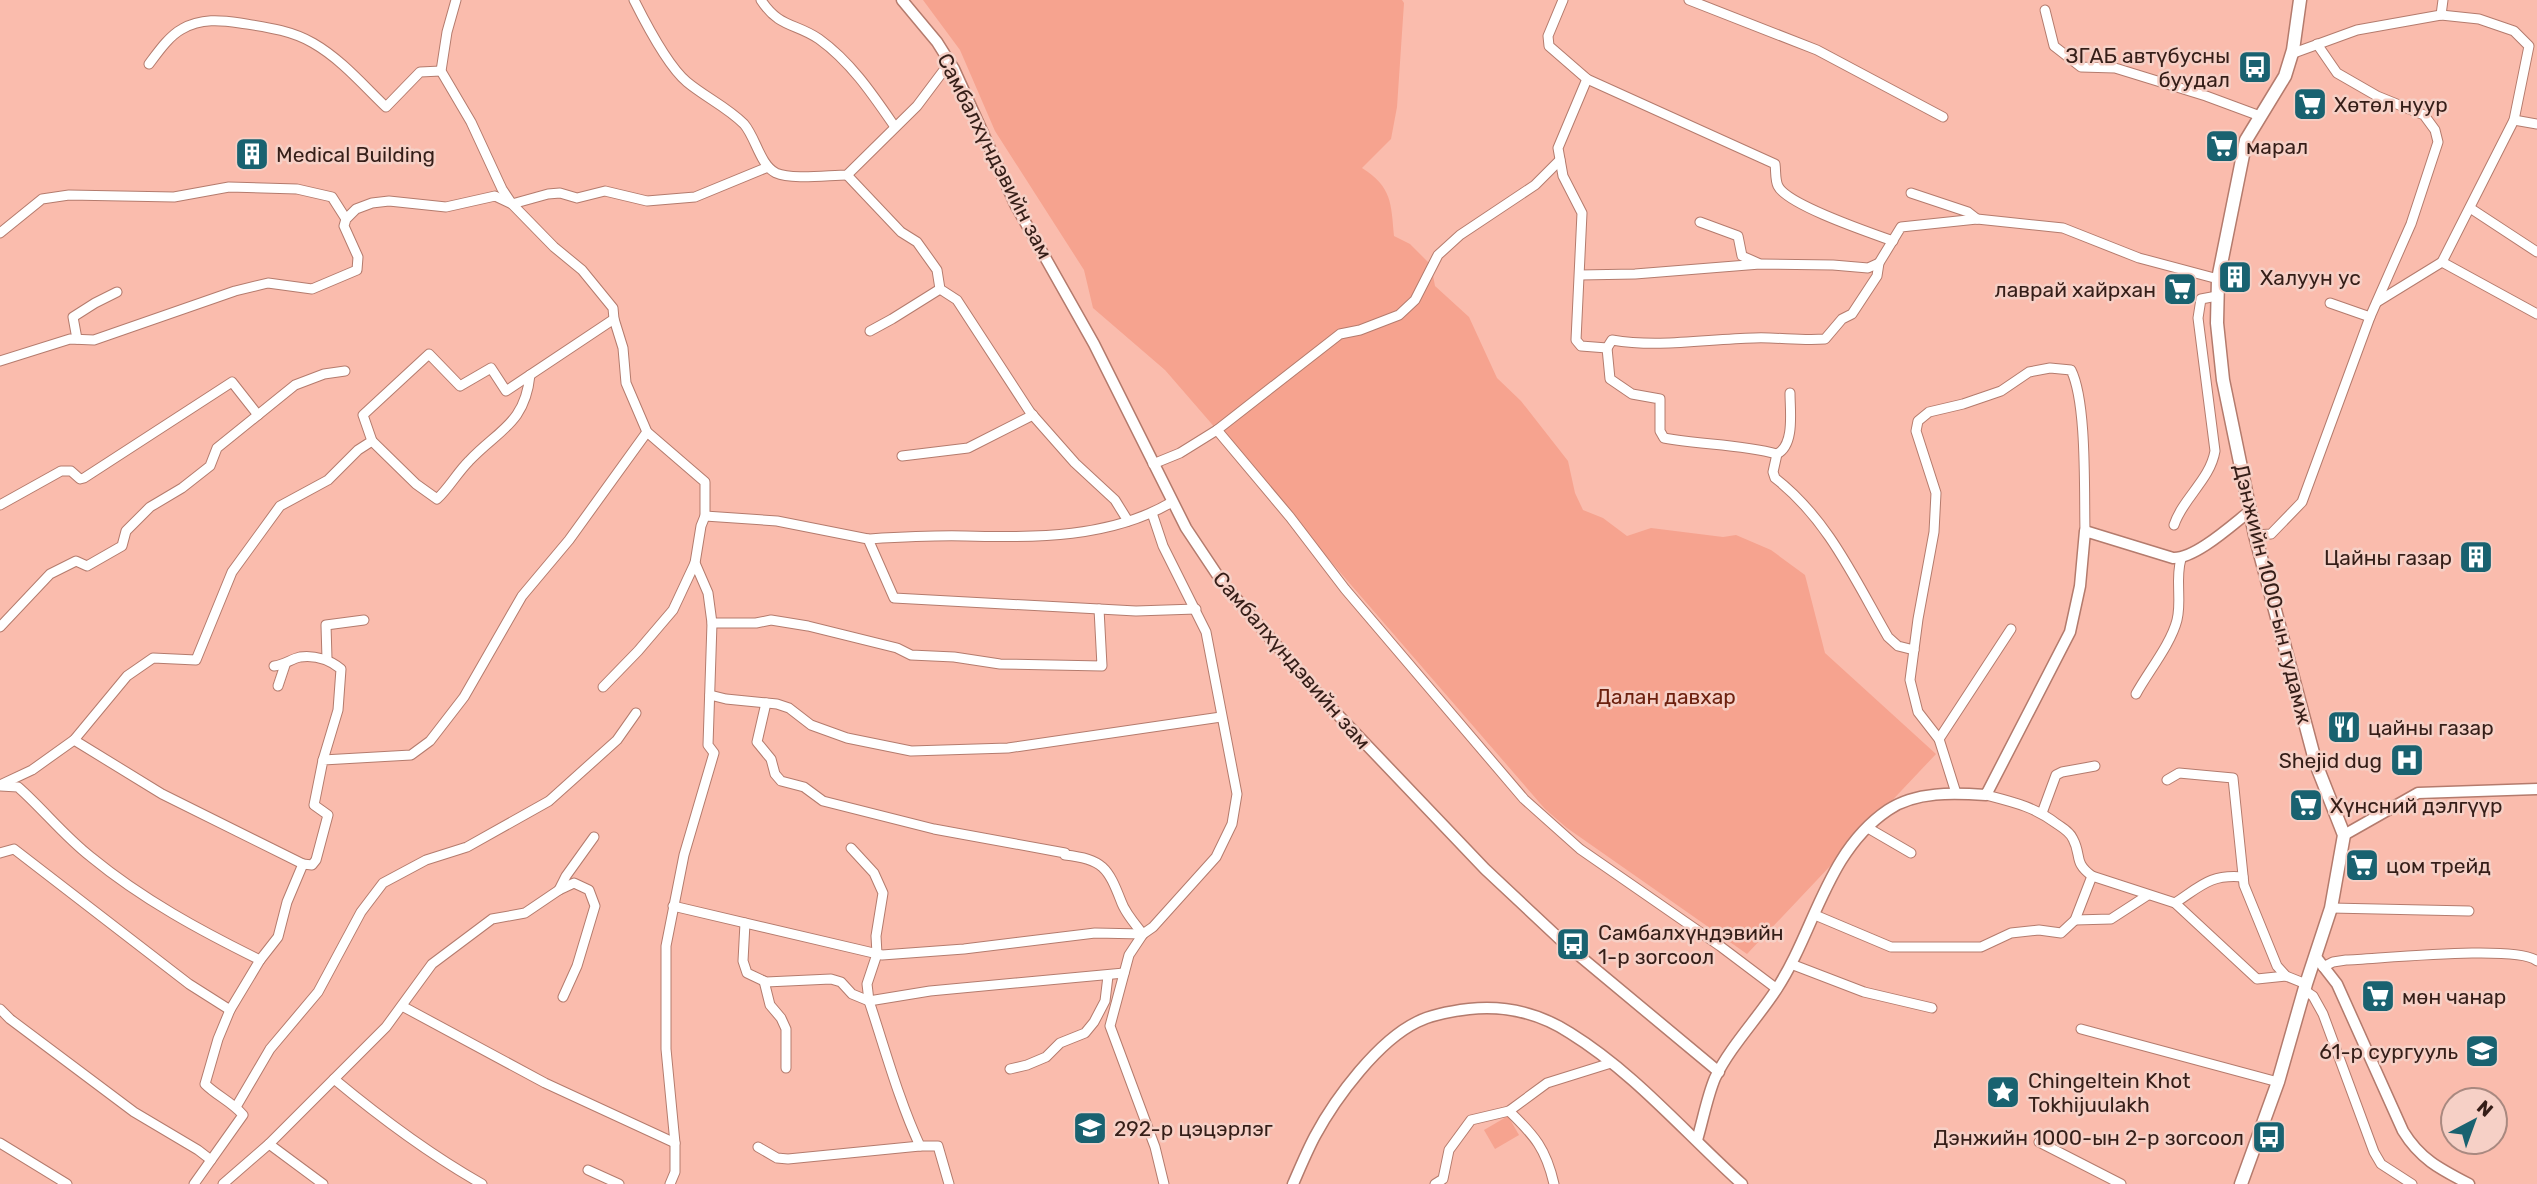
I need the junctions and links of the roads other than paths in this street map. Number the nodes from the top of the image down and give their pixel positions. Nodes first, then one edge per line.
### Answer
1 (456, 0) edge
2 (634, 0) edge
3 (761, 0) edge
4 (902, 0) edge
5 (1563, 0) edge
6 (1689, 0) edge
7 (2300, 0) edge
8 (2443, 0) edge
9 (2045, 9) dead end
10 (2441, 15) junction
11 (2317, 44) junction
12 (2533, 46) edge
13 (2291, 54) junction
14 (950, 62) junction
15 (149, 64) dead end
16 (441, 71) junction
17 (1587, 79) junction
18 (2260, 116) junction
19 (1943, 117) dead end
20 (2514, 120) junction
21 (2537, 124) edge
22 (895, 127) junction
23 (1560, 160) junction
24 (768, 167) junction
25 (847, 175) junction
26 (1911, 192) dead end
27 (512, 204) junction
28 (2470, 208) junction
29 (346, 219) junction
30 (1977, 219) junction
31 (1700, 222) dead end
32 (0, 233) edge
33 (1893, 242) junction
34 (2537, 251) edge
35 (1879, 262) junction
36 (2442, 262) junction
37 (1760, 264) junction
38 (1580, 275) junction
39 (2218, 279) junction
40 (940, 289) junction
41 (117, 292) dead end
42 (2217, 296) junction
43 (2330, 303) dead end
44 (2376, 303) junction
45 (2537, 314) edge
46 (2370, 317) junction
47 (614, 320) junction
48 (870, 331) dead end
49 (77, 339) junction
50 (1607, 348) junction
51 (0, 360) edge
52 (345, 371) dead end
53 (530, 375) junction
54 (1790, 393) dead end
55 (258, 415) junction
56 (1033, 415) junction
57 (1217, 430) junction
58 (647, 432) junction
59 (372, 441) junction
60 (1777, 454) junction
61 (902, 456) dead end
62 (1153, 464) junction
63 (1172, 502) junction
64 (0, 505) edge
65 (2250, 511) junction
66 (1152, 513) junction
67 (705, 516) junction
68 (1128, 521) junction
69 (2174, 525) dead end
70 (2085, 531) junction
71 (2255, 536) junction
72 (868, 539) junction
73 (2180, 559) junction
74 (695, 564) junction
75 (1099, 609) junction
76 (1196, 609) junction
77 (364, 620) dead end
78 (712, 623) junction
79 (0, 627) edge
80 (2011, 628) dead end
81 (1914, 650) junction
82 (327, 659) junction
83 (285, 665) junction
84 (274, 666) dead end
85 (278, 686) dead end
86 (603, 687) dead end
87 (2136, 694) dead end
88 (710, 695) junction
89 (766, 703) junction
90 (636, 713) dead end
91 (1221, 717) junction
92 (1939, 739) junction
93 (74, 740) junction
94 (323, 761) junction
95 (2095, 766) dead end
96 (2167, 780) dead end
97 (0, 786) edge
98 (2537, 791) edge
99 (1956, 793) junction
100 (1986, 795) junction
101 (2042, 813) junction
102 (1868, 828) junction
103 (2344, 835) junction
104 (594, 837) dead end
105 (851, 848) dead end
106 (0, 853) edge
107 (1911, 853) dead end
108 (303, 864) junction
109 (2092, 876) junction
110 (2243, 877) junction
111 (559, 890) junction
112 (2148, 895) junction
113 (2175, 903) junction
114 (673, 906) junction
115 (2331, 908) junction
116 (2469, 911) dead end
117 (1815, 915) junction
118 (2075, 920) junction
119 (745, 923) junction
120 (1143, 934) junction
121 (877, 954) junction
122 (260, 961) junction
123 (2537, 961) edge
124 (2320, 962) junction
125 (1791, 964) junction
126 (1124, 973) junction
127 (1108, 976) junction
128 (2286, 976) junction
129 (764, 981) junction
130 (2305, 987) junction
131 (1777, 989) junction
132 (563, 997) dead end
133 (869, 1001) junction
134 (401, 1006) junction
135 (1933, 1008) dead end
136 (0, 1009) edge
137 (230, 1010) junction
138 (2081, 1028) dead end
139 (1611, 1063) junction
140 (786, 1068) dead end
141 (1010, 1069) dead end
142 (1719, 1072) junction
143 (334, 1079) junction
144 (2278, 1082) junction
145 (236, 1107) junction
146 (1509, 1111) junction
147 (1698, 1140) junction
148 (2039, 1142) dead end
149 (0, 1143) edge
150 (676, 1143) junction
151 (270, 1144) junction
152 (920, 1146) junction
153 (758, 1147) dead end
154 (212, 1160) junction
155 (588, 1170) dead end
156 (50, 1180) edge
157 (223, 1182) edge
158 (68, 1184) edge
159 (194, 1184) edge
160 (241, 1184) edge
161 (323, 1184) edge
162 (482, 1184) edge
163 (619, 1184) edge
164 (670, 1184) edge
165 (949, 1184) edge
166 (1164, 1184) edge
167 (1293, 1184) edge
168 (1435, 1184) edge
169 (1554, 1184) edge
170 (1742, 1184) edge
171 (2121, 1184) edge
172 (2241, 1184) edge
173 (2412, 1184) edge
174 (2469, 1184) edge

1 - 16 street
2 - 24 street
3 - 22 street
4 - 14 street, Самбалхүндэвийн зам
5 - 17 street
6 - 19 street
7 - 13 main road, Дэнжийн 1000-ын гудамж
8 - 10 street
9 - 18 street
10 - 11 street
10 - 12 street
11 - 13 street
11 - 44 street
12 - 20 street
13 - 18 main road, Дэнжийн 1000-ын гудамж
14 - 22 street
14 - 62 street, Самбалхүндэвийн зам
15 - 16 street
16 - 27 street
17 - 23 street
17 - 33 street
18 - 39 main road, Дэнжийн 1000-ын гудамж
20 - 21 street
20 - 28 street
22 - 25 street
23 - 38 street
23 - 57 street
24 - 25 street
24 - 27 street
25 - 40 street
26 - 30 street
27 - 29 street
27 - 47 street
28 - 34 street
28 - 36 street
29 - 32 street
29 - 49 street
30 - 33 street
30 - 39 street
31 - 37 street
33 - 35 street
35 - 37 street
35 - 50 street
36 - 44 street
36 - 45 street
37 - 38 street
38 - 50 street
39 - 42 main road, Дэнжийн 1000-ын гудамж
40 - 48 street
40 - 56 street
41 - 49 street
42 - 65 main road, Дэнжийн 1000-ын гудамж
42 - 69 street
43 - 46 street
44 - 46 street
46 - 71 street
47 - 53 street
47 - 58 street
49 - 51 street
50 - 60 street
52 - 55 street
53 - 59 street
53 - 59 street
54 - 60 street
55 - 64 street
55 - 79 street
56 - 61 street
56 - 68 street
57 - 62 street
57 - 131 street
58 - 67 street
58 - 94 street
59 - 93 street
60 - 81 street
62 - 63 street, Самбалхүндэвийн зам
63 - 66 street
63 - 142 street, Самбалхүндэвийн зам
65 - 71 main road, Дэнжийн 1000-ын гудамж
65 - 73 street
66 - 68 street
66 - 76 street
67 - 72 street
67 - 74 street
68 - 72 street
70 - 73 street
70 - 81 street
70 - 100 street
71 - 103 main road, Дэнжийн 1000-ын гудамж
72 - 75 street
73 - 87 street
74 - 78 street
74 - 86 street
75 - 76 street
75 - 78 street
76 - 91 street
77 - 82 street
78 - 88 street
80 - 92 street
81 - 92 street
82 - 83 street
82 - 94 street
83 - 84 street
83 - 85 street
88 - 89 street
88 - 114 street
89 - 91 street
89 - 120 street
90 - 145 street
91 - 120 street
92 - 99 street
93 - 97 street
93 - 108 street
94 - 108 street
95 - 101 street
96 - 110 street
97 - 122 street
98 - 103 street
99 - 100 street
99 - 102 street
100 - 101 street
101 - 109 street
102 - 107 street
102 - 117 street
103 - 115 main road
104 - 111 street
105 - 121 street
106 - 137 street
108 - 122 street
109 - 112 street
109 - 118 street
110 - 113 street
110 - 128 street
111 - 132 street
111 - 134 street
112 - 113 street
112 - 118 street
113 - 128 street
114 - 119 street
114 - 150 street
115 - 116 street
115 - 124 main road
117 - 118 street
117 - 125 street
119 - 121 street
119 - 129 street
120 - 121 street
120 - 126 street
121 - 133 street
122 - 137 street
123 - 124 street
124 - 130 main road
124 - 174 street
125 - 131 street
125 - 135 street
126 - 127 street
126 - 166 street
127 - 133 street
127 - 141 street
128 - 130 street
129 - 133 street
129 - 140 street
130 - 144 main road
130 - 173 street
131 - 142 street
133 - 152 street
134 - 143 street
134 - 150 street
136 - 154 street
137 - 145 street
138 - 144 street
139 - 146 street
139 - 147 street
139 - 167 street
142 - 147 street
143 - 151 street
143 - 162 street
144 - 172 main road
145 - 154 street
146 - 168 street
146 - 169 street
147 - 170 street
148 - 171 street
149 - 156 street
150 - 164 street
151 - 157 street
151 - 161 street
152 - 153 street
152 - 165 street
154 - 159 street
155 - 163 street
156 - 158 street
157 - 160 street

